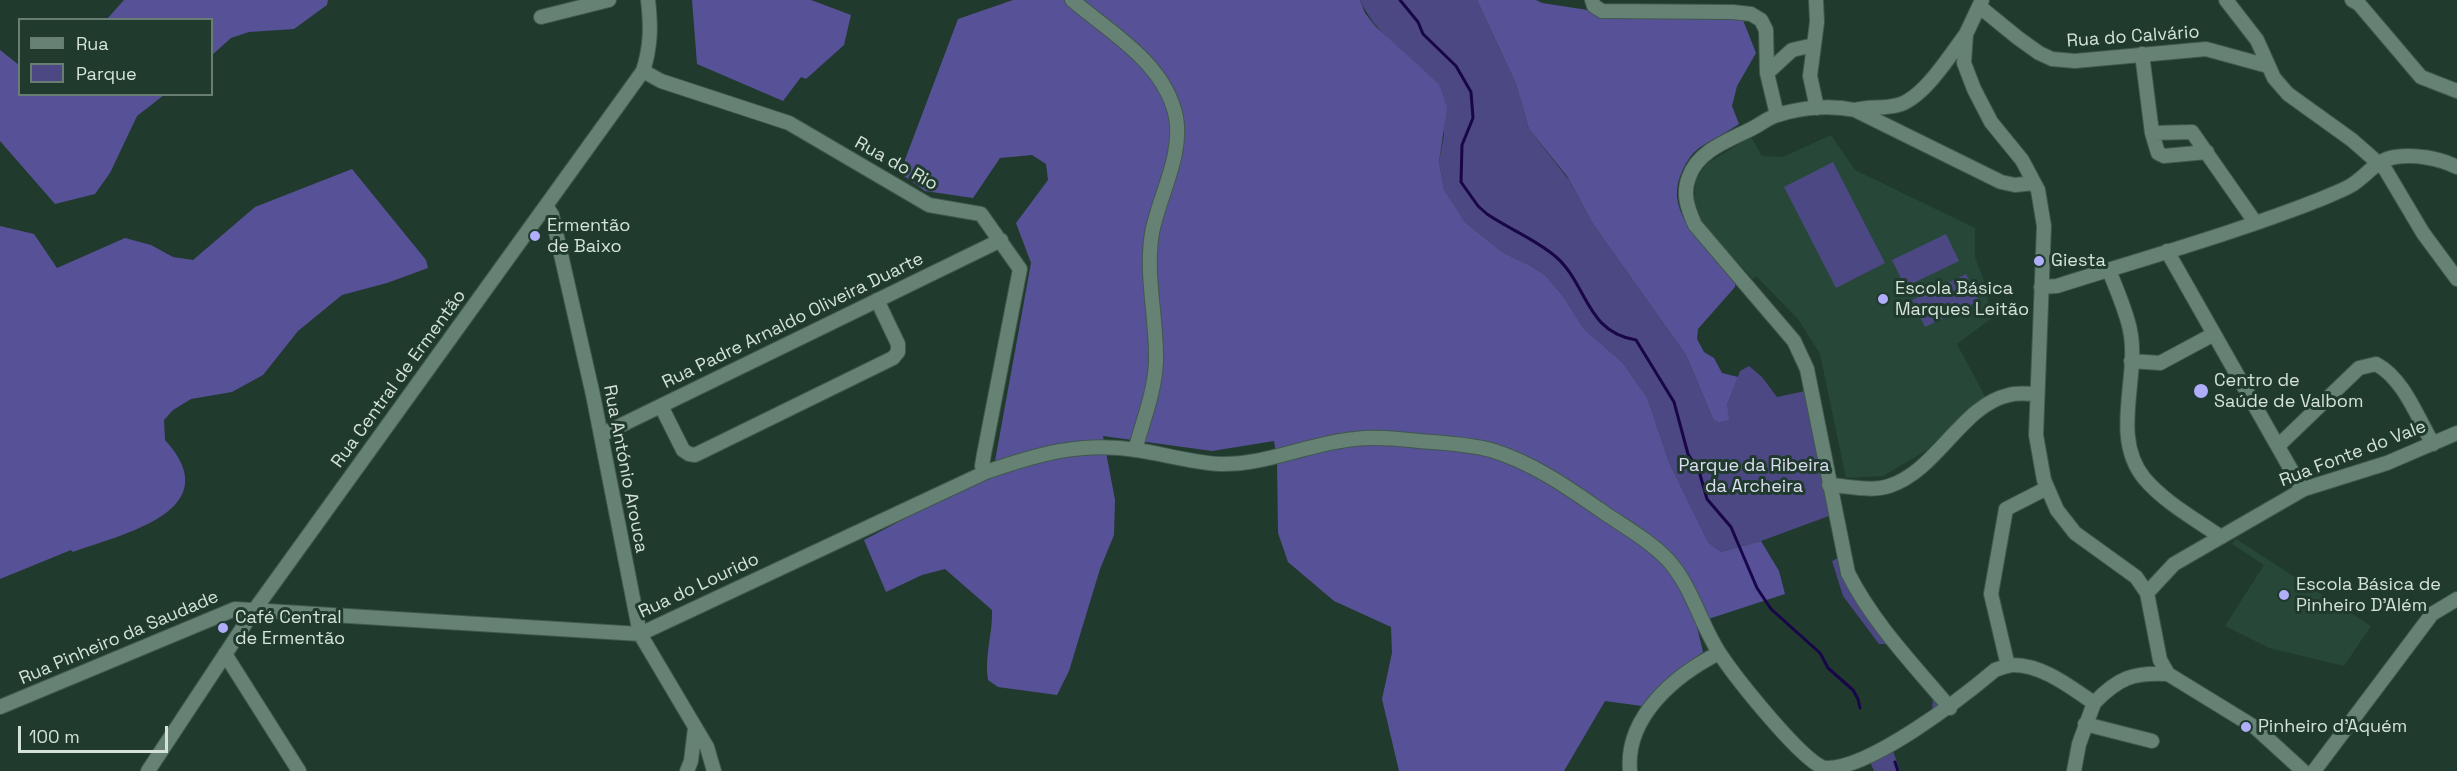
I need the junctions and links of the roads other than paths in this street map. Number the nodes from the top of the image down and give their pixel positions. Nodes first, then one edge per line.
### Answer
1 (609, 0) edge
2 (648, 0) edge
3 (1072, 0) edge
4 (1592, 0) edge
5 (1816, 0) edge
6 (2226, 0) edge
7 (2352, 0) edge
8 (1981, 3) edge
9 (541, 17) dead end
10 (1966, 34) junction
11 (1814, 45) junction
12 (2142, 54) junction
13 (2268, 66) junction
14 (643, 71) junction
15 (1767, 73) junction
16 (2457, 91) edge
17 (1817, 108) junction
18 (1855, 110) junction
19 (1777, 115) junction
20 (2152, 133) junction
21 (2207, 152) junction
22 (2379, 162) junction
23 (2457, 167) edge
24 (2034, 183) junction
25 (546, 206) junction
26 (2255, 222) junction
27 (1000, 240) junction
28 (2167, 251) junction
29 (2109, 270) junction
30 (2457, 278) edge
31 (2041, 287) junction
32 (877, 300) junction
33 (2214, 334) junction
34 (2131, 361) junction
35 (2037, 394) junction
36 (661, 406) junction
37 (2457, 434) edge
38 (601, 435) junction
39 (2433, 444) junction
40 (2278, 446) junction
41 (1135, 450) junction
42 (986, 472) junction
43 (1829, 485) junction
44 (2047, 488) junction
45 (2302, 489) junction
46 (2221, 537) junction
47 (2146, 593) junction
48 (2457, 599) edge
49 (253, 612) junction
50 (640, 634) junction
51 (1719, 653) junction
52 (225, 654) junction
53 (2008, 666) junction
54 (2168, 674) junction
55 (2094, 703) junction
56 (0, 707) edge
57 (1950, 708) junction
58 (2085, 724) junction
59 (695, 728) junction
60 (2152, 741) dead end
61 (2284, 756) junction
62 (1825, 770) edge
63 (148, 771) edge
64 (299, 771) edge
65 (687, 771) edge
66 (714, 771) edge
67 (1630, 771) edge
68 (2074, 771) edge
69 (2289, 771) edge
70 (2303, 771) edge
71 (2314, 771) edge

1 - 9 street
2 - 14 street, Rua Central de Ermentão
3 - 41 street
4 - 15 street
5 - 11 street
6 - 13 street
7 - 16 street
8 - 10 street
8 - 12 street, Rua do Calvário
10 - 18 street
10 - 24 street
11 - 15 street
11 - 17 street
12 - 13 street, Rua do Calvário
12 - 20 street
13 - 22 street
14 - 25 street, Rua Central de Ermentão
14 - 27 street, Rua do Rio
15 - 19 street
17 - 18 street
17 - 19 street
18 - 24 street
19 - 43 street
20 - 21 street
20 - 21 street
21 - 26 street
22 - 23 street
22 - 26 street
22 - 30 street
24 - 31 street
25 - 38 street, Rua António Arouca
25 - 49 street, Rua Central de Ermentão
26 - 28 street
27 - 32 street, Rua Padre Arnaldo Oliveira Duarte
27 - 42 street, Rua do Rio
28 - 29 street
28 - 33 street
29 - 31 street
29 - 34 street
31 - 35 street
32 - 36 street, Rua Padre Arnaldo Oliveira Duarte
32 - 36 street
33 - 34 street
33 - 40 street
34 - 46 street
35 - 43 street
35 - 44 street
36 - 38 street, Rua Padre Arnaldo Oliveira Duarte
37 - 39 street, Rua Fonte do Vale
38 - 50 street, Rua António Arouca
39 - 40 street
39 - 45 street, Rua Fonte do Vale
40 - 45 street
41 - 42 street, Rua do Lourido
41 - 51 street, Rua do Lourido
42 - 50 street, Rua do Lourido
43 - 57 street
44 - 47 street
44 - 53 street
45 - 46 street, Rua Fonte do Vale
46 - 47 street, Rua Fonte do Vale
47 - 54 street
48 - 71 street
49 - 50 street, Rua do Lourido
49 - 52 street, Rua Central de Ermentão
49 - 56 street, Rua Pinheiro da Saudade
50 - 59 street, Rua António Arouca
51 - 62 street, Rua do Lourido
51 - 67 street
52 - 63 street, Rua Central de Ermentão
52 - 64 street
53 - 55 street
53 - 57 street
54 - 55 street
54 - 61 street
55 - 58 street
57 - 62 street
58 - 60 street
58 - 68 street
59 - 65 street
59 - 66 street, Rua António Arouca
61 - 69 street
61 - 70 street

